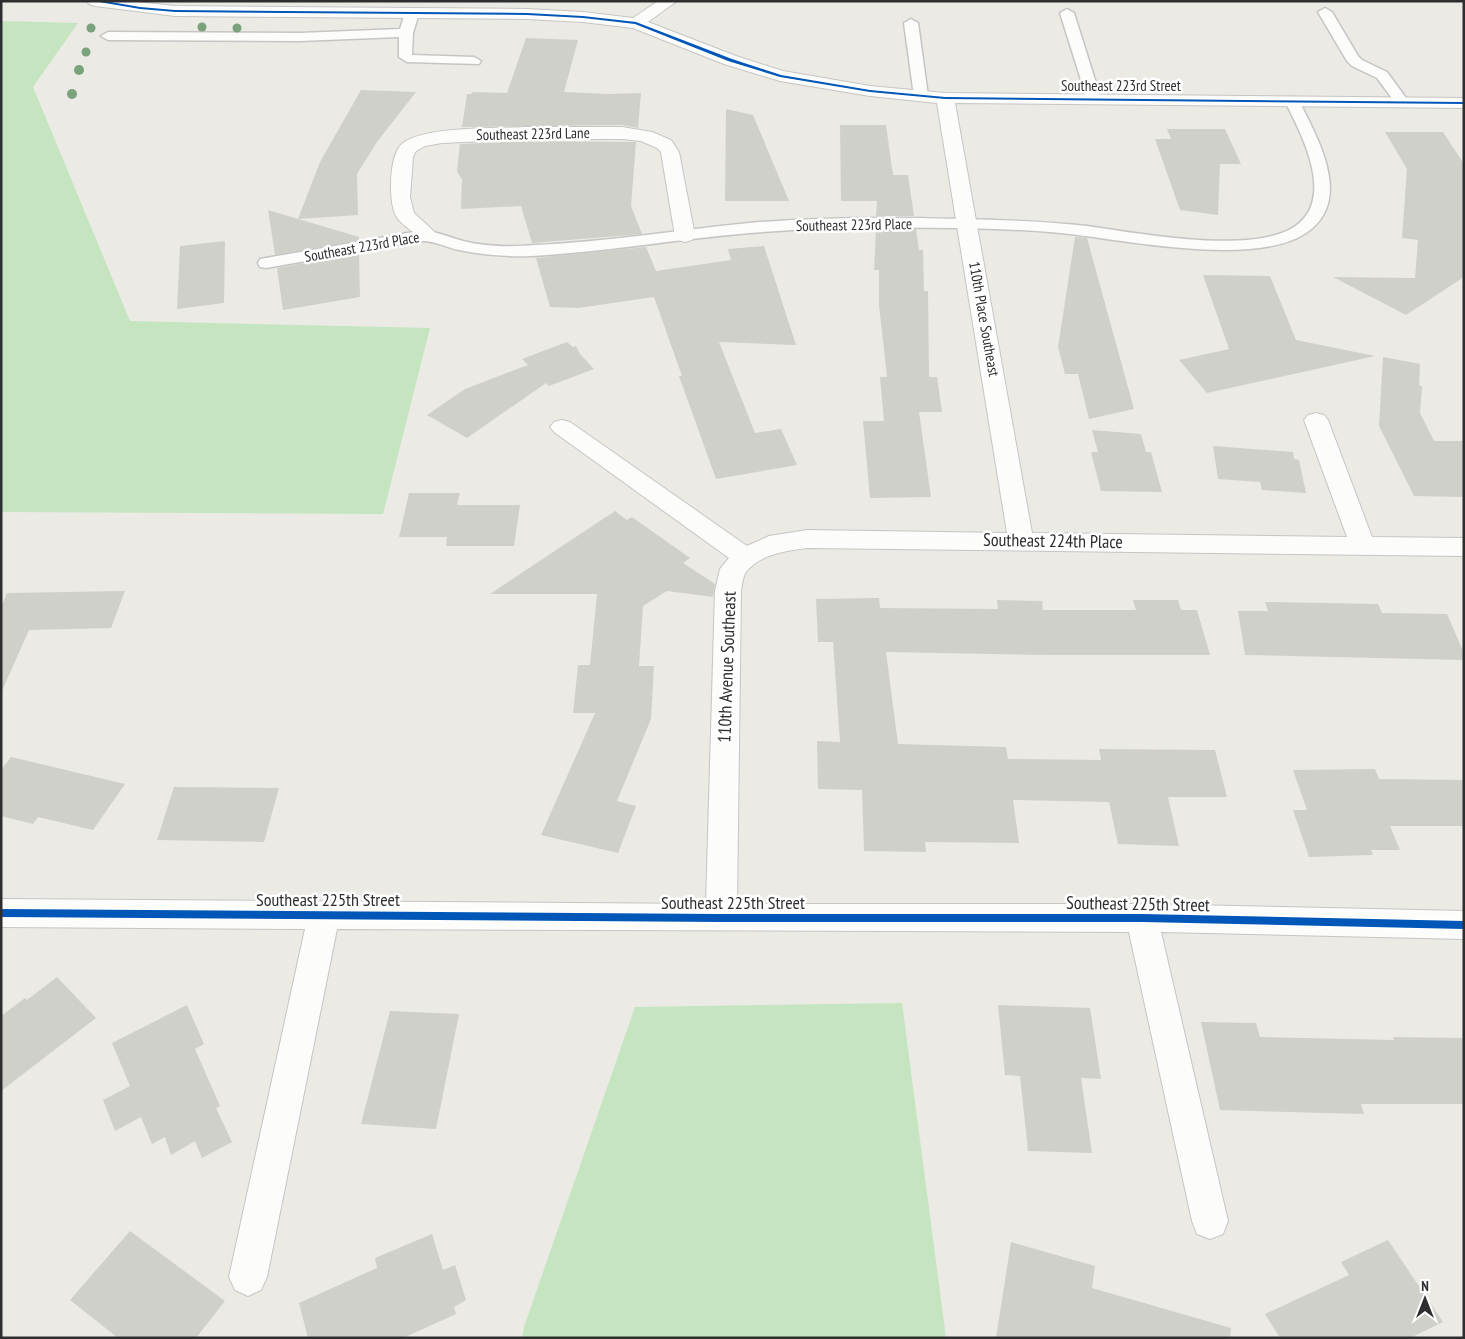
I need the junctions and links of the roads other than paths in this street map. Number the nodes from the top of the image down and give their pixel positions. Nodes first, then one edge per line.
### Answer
1 (95, 1) edge
2 (668, 1) edge
3 (1325, 12) dead end
4 (412, 13) junction
5 (1067, 13) dead end
6 (911, 23) dead end
7 (636, 24) junction
8 (406, 33) junction
9 (108, 36) dead end
10 (474, 61) dead end
11 (921, 96) junction
12 (945, 98) junction
13 (1094, 100) junction
14 (1292, 101) junction
15 (1402, 102) junction
16 (1464, 103) edge
17 (968, 224) junction
18 (429, 236) junction
19 (685, 236) junction
20 (266, 263) dead end
21 (1316, 420) dead end
22 (562, 427) dead end
23 (1021, 541) junction
24 (1363, 546) junction
25 (1464, 547) edge
26 (746, 558) junction
27 (1, 913) edge
28 (324, 915) junction
29 (721, 918) junction
30 (1142, 918) junction
31 (1464, 925) edge
32 (1210, 1221) dead end
33 (248, 1277) dead end

1 - 4 street, Southeast 223rd Street
2 - 7 street
3 - 15 lane
4 - 7 street, Southeast 223rd Street
4 - 8 lane
5 - 13 lane
6 - 11 lane
7 - 11 street, Southeast 223rd Street
8 - 9 lane
8 - 10 lane
11 - 12 street, Southeast 223rd Street
12 - 13 street, Southeast 223rd Street
12 - 17 street, 110th Place Southeast
13 - 14 street, Southeast 223rd Street
14 - 15 street, Southeast 223rd Street
14 - 17 lane, Southeast 223rd Place
15 - 16 street, Southeast 223rd Street
17 - 19 lane, Southeast 223rd Place
17 - 23 street, 110th Place Southeast
18 - 19 lane, Southeast 223rd Place
18 - 19 street, Southeast 223rd Lane
18 - 20 lane, Southeast 223rd Place
21 - 24 street
22 - 26 street
23 - 24 street, Southeast 224th Place
23 - 26 street, Southeast 224th Place
24 - 25 street, Southeast 224th Place
26 - 29 street, 110th Avenue Southeast
27 - 28 street, Southeast 225th Street
28 - 29 street, Southeast 225th Street
28 - 33 street, Southeast 225th Street
29 - 30 street, Southeast 225th Street
30 - 31 street, Southeast 225th Street
30 - 32 street, Southeast 225th Street

